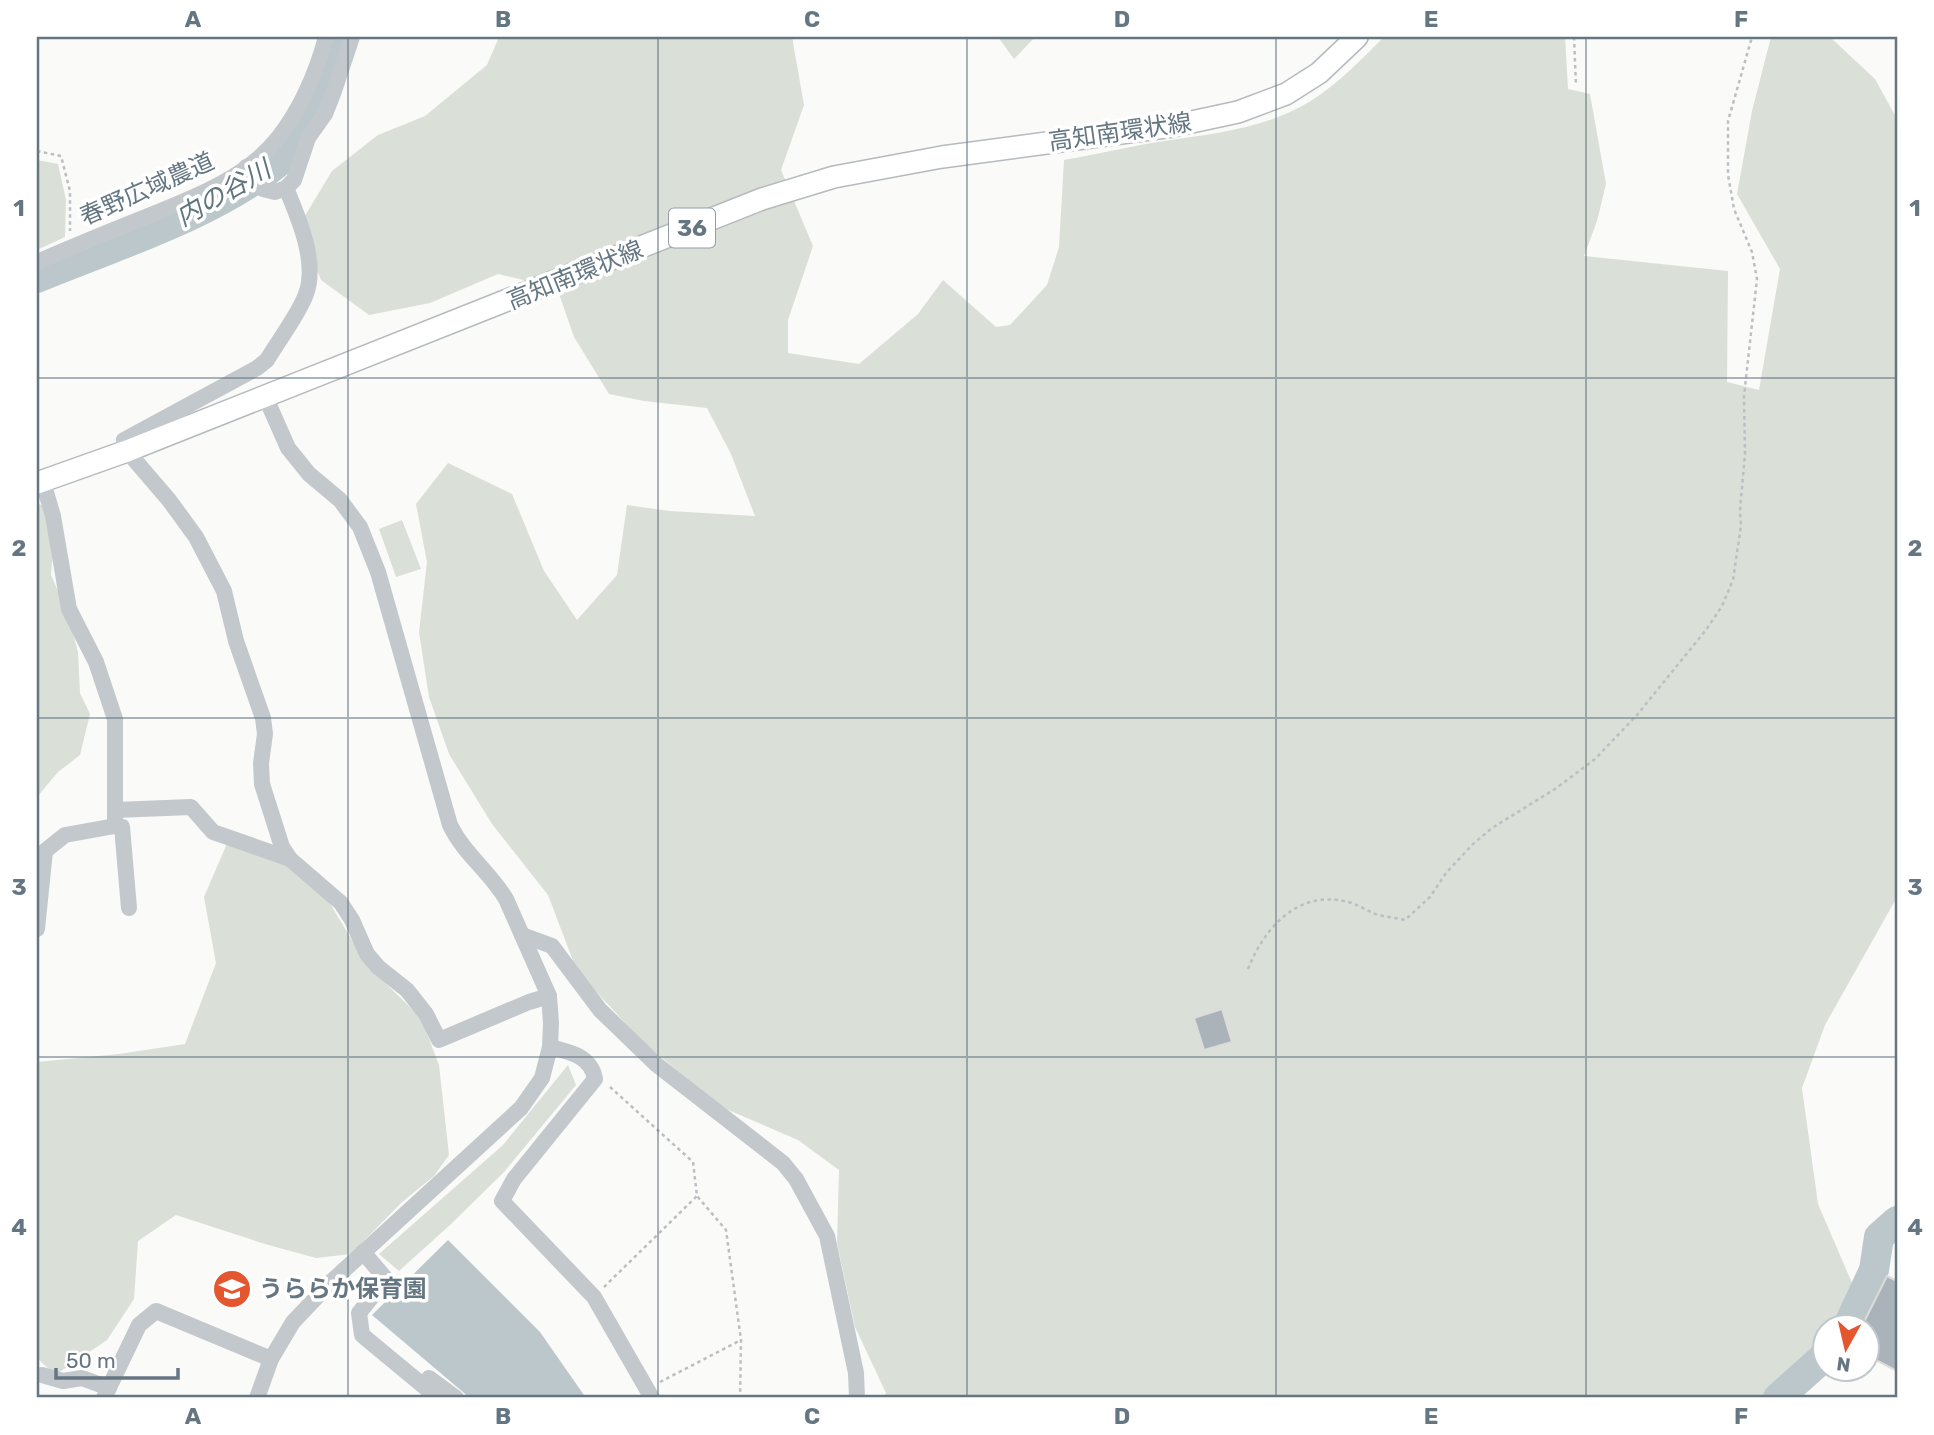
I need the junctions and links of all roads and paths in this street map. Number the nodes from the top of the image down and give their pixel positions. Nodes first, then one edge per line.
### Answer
1 (326, 37) edge
2 (352, 37) edge
3 (1357, 37) edge
4 (1574, 37) edge
5 (1752, 37) edge
6 (1576, 85) dead end
7 (37, 152) edge
8 (248, 170) junction
9 (286, 188) junction
10 (70, 248) junction
11 (37, 262) edge
12 (265, 396) junction
13 (127, 451) junction
14 (40, 482) edge
15 (115, 818) junction
16 (290, 859) junction
17 (129, 908) dead end
18 (37, 929) edge
19 (522, 935) junction
20 (1248, 969) dead end
21 (549, 996) junction
22 (550, 1047) junction
23 (594, 1072) junction
24 (697, 1196) junction
25 (1897, 1205) edge
26 (1892, 1210) dead end
27 (363, 1252) junction
28 (594, 1297) junction
29 (741, 1340) junction
30 (376, 1346) junction
31 (271, 1359) junction
32 (42, 1375) dead end
33 (106, 1393) edge
34 (649, 1394) edge
35 (257, 1398) edge
36 (438, 1398) edge
37 (456, 1398) edge
38 (740, 1398) edge
39 (857, 1398) edge

1 - 8 street, 春野広域農道
2 - 9 street
3 - 12 main road, 高知南環状線 / 36
4 - 6 path
5 - 20 path
7 - 10 path
8 - 9 street
8 - 10 street, 春野広域農道
9 - 13 street
10 - 11 street, 春野広域農道
12 - 13 main road, 高知南環状線 / 36
12 - 19 street
13 - 14 main road, 高知南環状線 / 36
13 - 16 street
14 - 15 street
15 - 16 street
15 - 17 street
15 - 18 street
16 - 21 street
19 - 21 street
19 - 39 street
21 - 22 street
22 - 23 street
22 - 27 street
23 - 24 path
23 - 28 street
24 - 28 path
24 - 29 path
25 - 26 path
27 - 30 street
27 - 31 street
28 - 34 street
29 - 34 path
29 - 38 path
30 - 36 street
30 - 37 street
31 - 33 street
31 - 35 street
32 - 33 street

